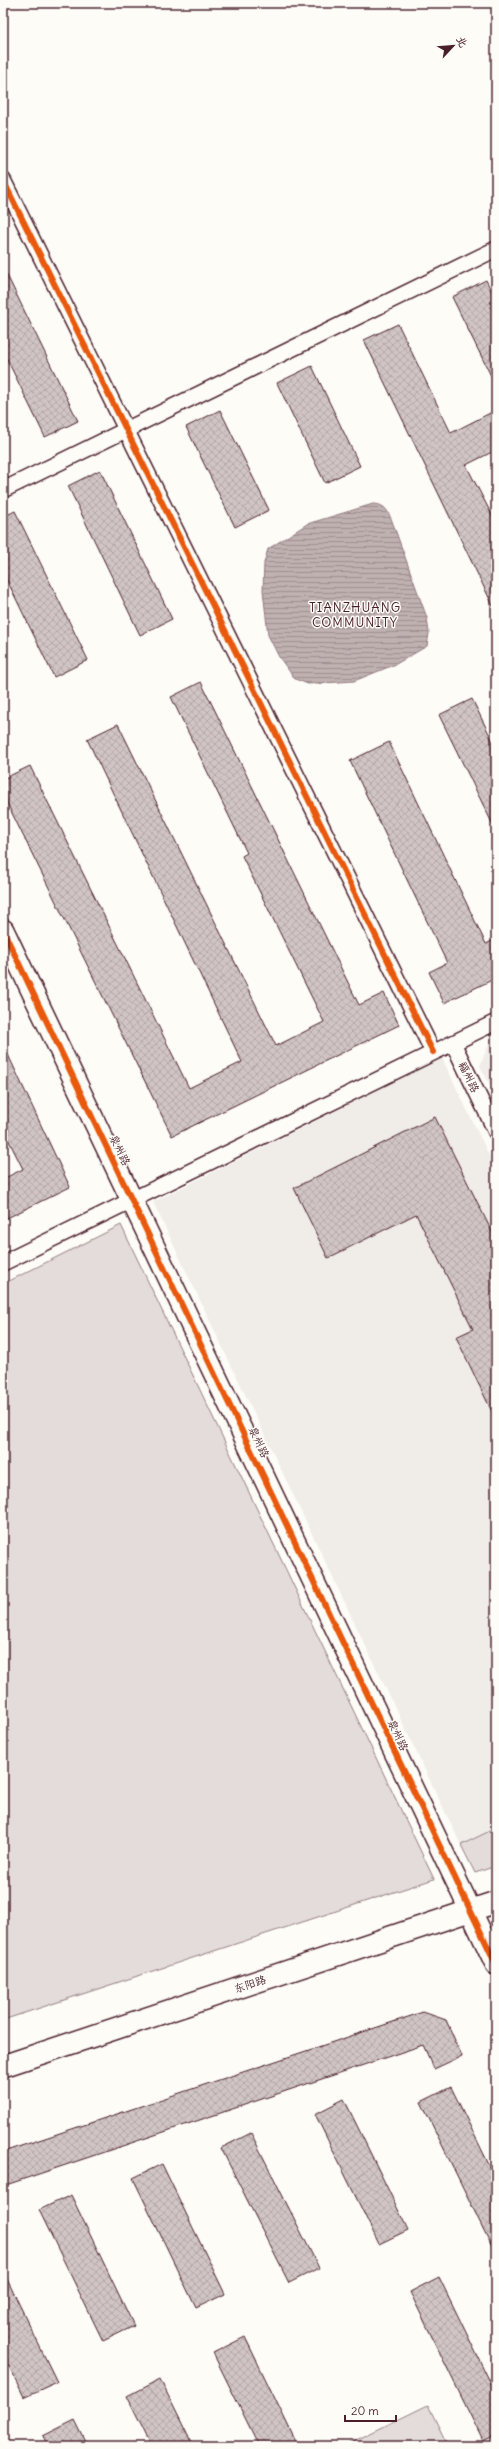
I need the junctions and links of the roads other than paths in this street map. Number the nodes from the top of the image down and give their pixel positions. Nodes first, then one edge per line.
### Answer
1 (3, 180) edge
2 (496, 249) edge
3 (126, 430) junction
4 (3, 490) edge
5 (3, 930) edge
6 (496, 1022) edge
7 (453, 1043) junction
8 (433, 1052) junction
9 (496, 1132) edge
10 (133, 1199) junction
11 (3, 1263) edge
12 (496, 1902) edge
13 (471, 1910) junction
14 (496, 1964) edge
15 (3, 2066) edge

1 - 3 street
2 - 3 street
3 - 4 street
3 - 8 street
5 - 10 street, 泉州路
6 - 7 street
7 - 8 street
7 - 9 street, 福州路
8 - 10 street
10 - 11 street
10 - 13 street, 泉州路
12 - 13 street, 东阳路
13 - 14 street, 泉州路
13 - 15 street, 东阳路

